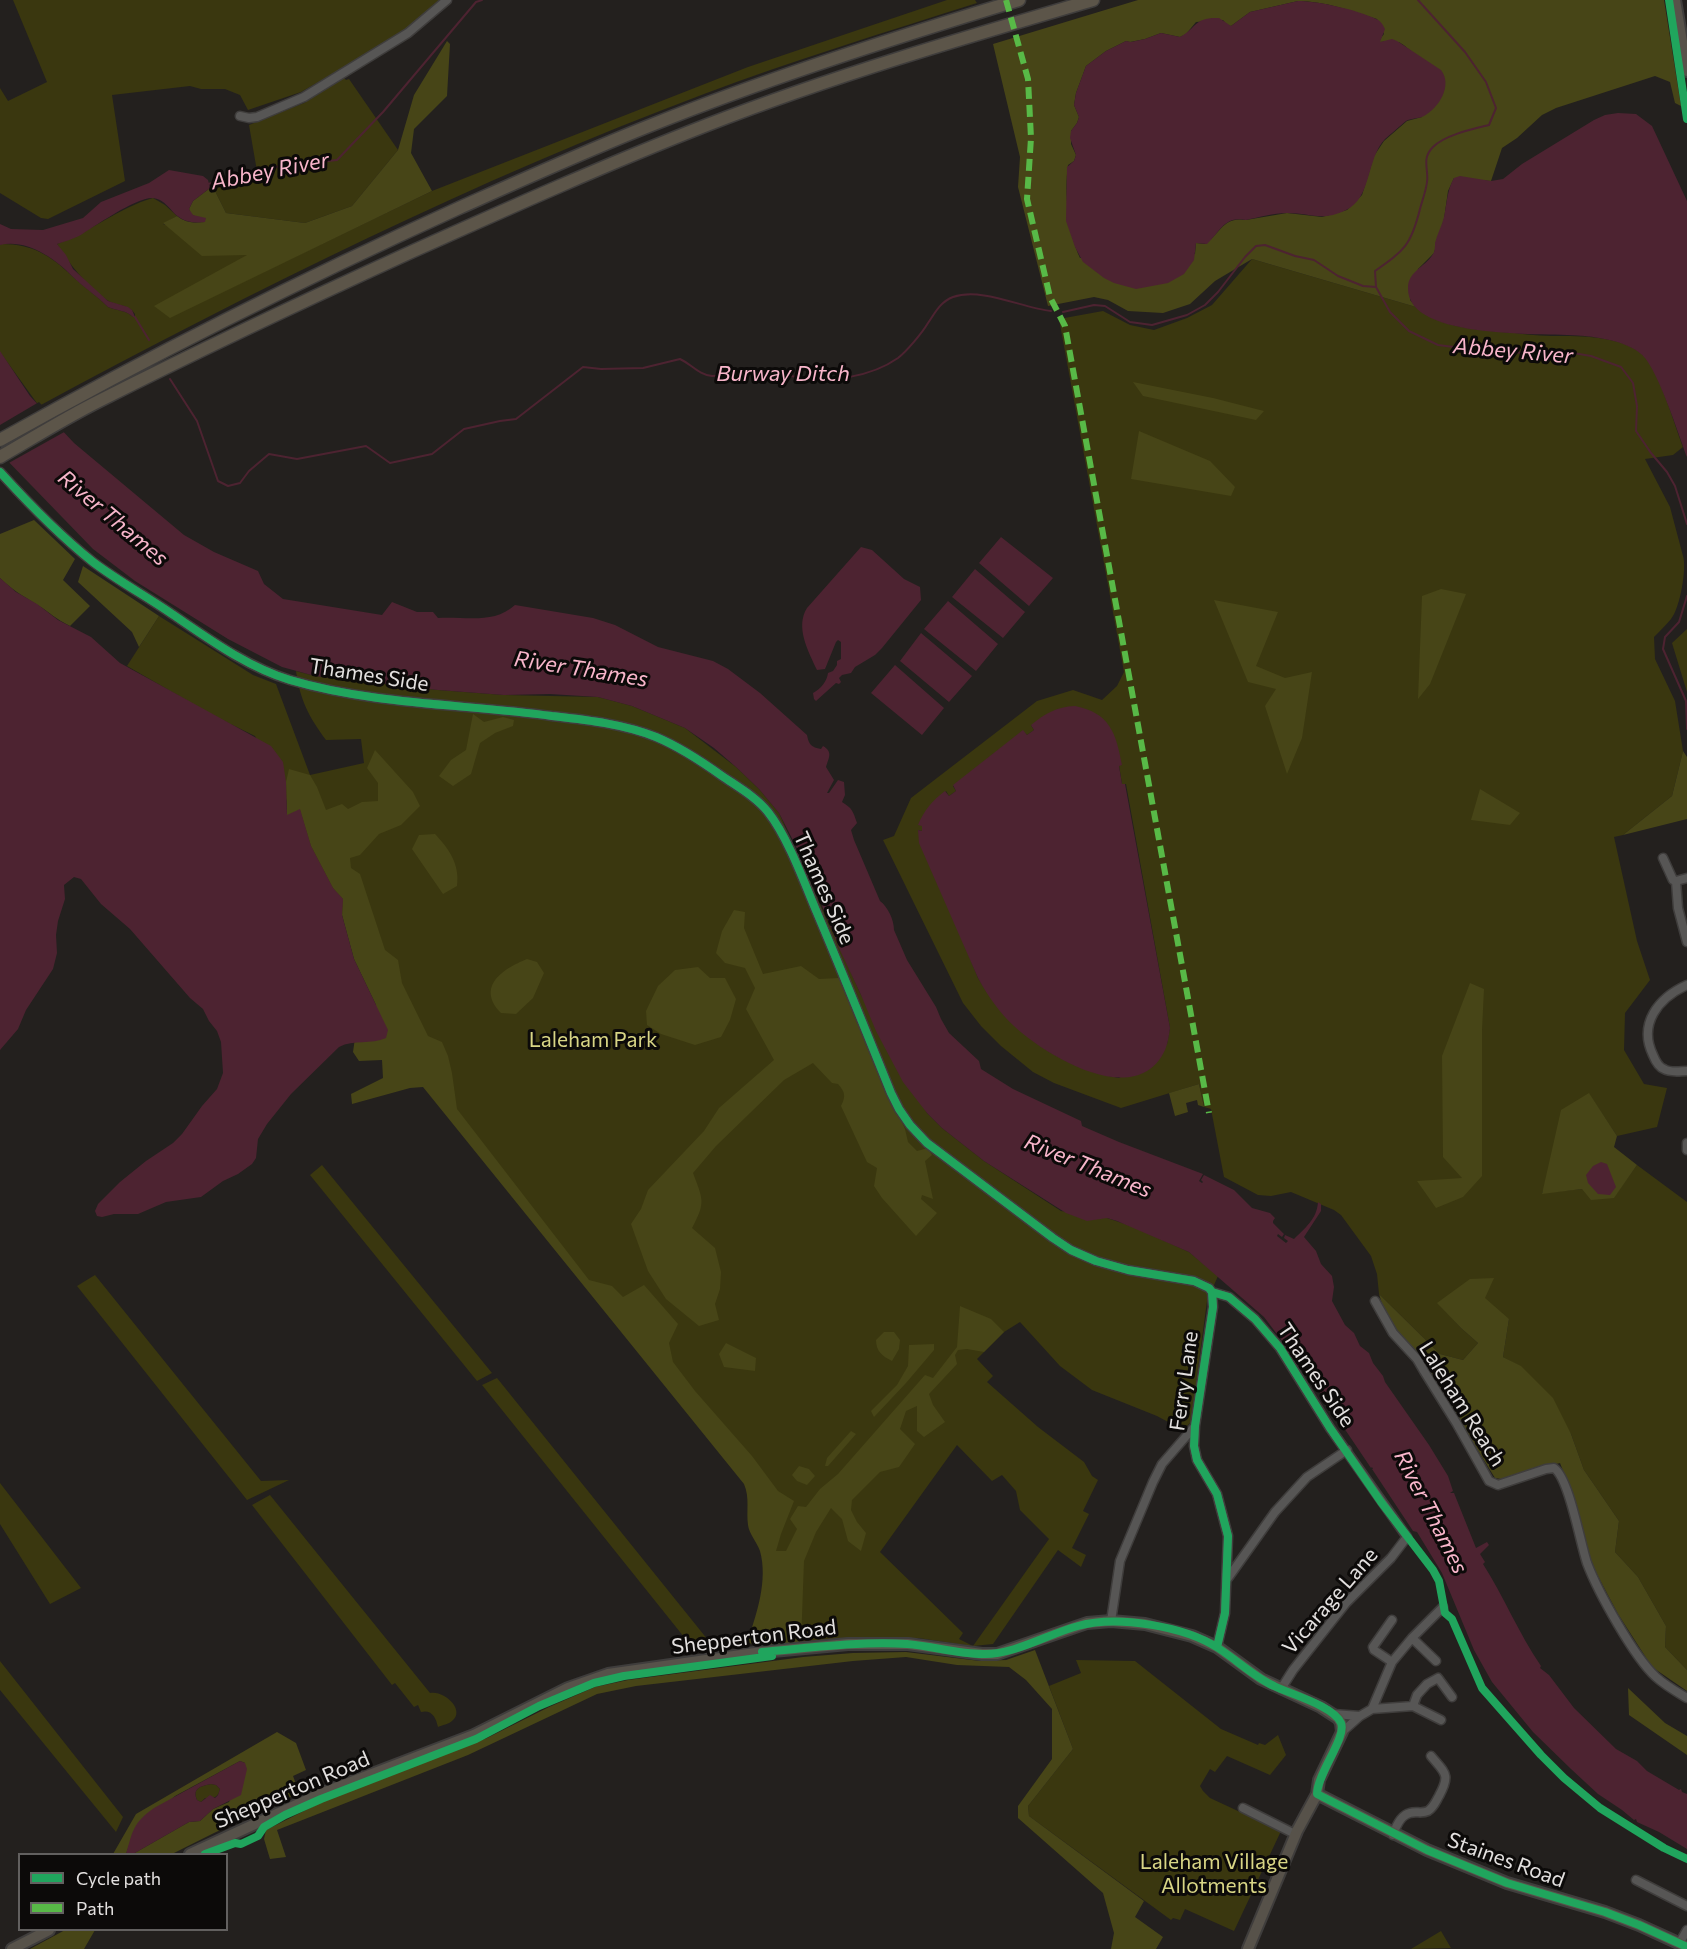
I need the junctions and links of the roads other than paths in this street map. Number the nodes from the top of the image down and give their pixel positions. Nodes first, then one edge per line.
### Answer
1 (447, 0) edge
2 (1019, 0) edge
3 (1093, 0) edge
4 (1675, 0) edge
5 (1687, 71) edge
6 (240, 116) dead end
7 (0, 440) edge
8 (0, 457) edge
9 (0, 472) edge
10 (1663, 858) dead end
11 (1687, 878) edge
12 (1676, 881) junction
13 (1687, 942) edge
14 (1687, 986) edge
15 (1687, 1071) edge
16 (1687, 1143) edge
17 (1687, 1150) edge
18 (1212, 1292) junction
19 (1376, 1301) dead end
20 (1195, 1426) junction
21 (1347, 1450) junction
22 (1407, 1537) joint
23 (1227, 1578) junction
24 (1443, 1607) dead end
25 (1392, 1620) dead end
26 (1111, 1621) junction
27 (1412, 1638) junction
28 (1217, 1647) junction
29 (1436, 1661) dead end
30 (1392, 1662) junction
31 (1281, 1689) junction
32 (1452, 1697) dead end
33 (1687, 1698) edge
34 (1413, 1706) junction
35 (1372, 1709) junction
36 (1333, 1714) junction
37 (1360, 1716) junction
38 (1441, 1720) dead end
39 (1342, 1732) junction
40 (1431, 1756) dead end
41 (1317, 1794) junction
42 (1243, 1808) dead end
43 (1296, 1834) junction
44 (1394, 1834) junction
45 (192, 1853) edge
46 (1636, 1880) dead end
47 (1687, 1906) edge
48 (1687, 1930) edge
49 (46, 1931) edge
50 (1683, 1946) edge
51 (12, 1949) edge
52 (1248, 1949) edge

1 - 6 street
2 - 7 highway
3 - 8 highway
4 - 5 main road
9 - 18 street, Thames Side
10 - 12 street
11 - 12 street
12 - 13 street
14 - 15 street
16 - 17 street
18 - 20 street, Ferry Lane
18 - 21 street, Thames Side
19 - 33 street, Laleham Reach
20 - 23 street, Ferry Lane
20 - 26 street
21 - 22 street, Thames Side
21 - 23 street
22 - 31 street, Vicarage Lane
23 - 28 street, Ferry Lane
24 - 27 street
25 - 30 street
26 - 28 main road, Shepperton Road
26 - 45 main road, Shepperton Road
27 - 29 street
27 - 30 street
28 - 31 main road, Shepperton Road
30 - 35 street
31 - 36 main road, Shepperton Road
32 - 34 street
34 - 35 street
34 - 38 street
35 - 37 street
36 - 37 street, Shepperton Road
36 - 39 main road
37 - 39 street
39 - 41 main road
40 - 44 street
41 - 43 main road
41 - 44 main road, Staines Road
42 - 43 street
43 - 52 main road
44 - 50 main road, Staines Road
46 - 47 street
48 - 50 street
49 - 51 main road

